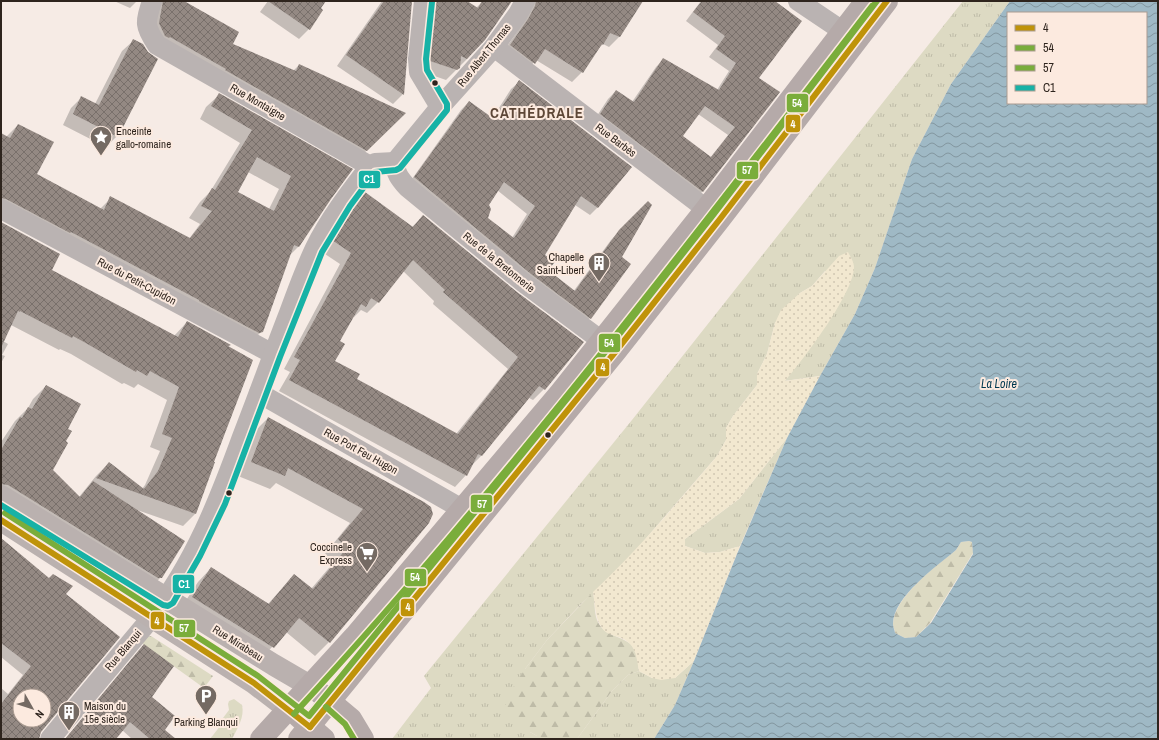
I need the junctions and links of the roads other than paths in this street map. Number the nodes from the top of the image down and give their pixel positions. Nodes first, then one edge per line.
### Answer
1 (152, 1) edge
2 (424, 1) edge
3 (525, 1) edge
4 (798, 1) edge
5 (866, 1) edge
6 (886, 1) edge
7 (850, 36) junction
8 (494, 47) junction
9 (440, 107) junction
10 (395, 162) junction
11 (370, 166) junction
12 (1, 209) edge
13 (713, 214) junction
14 (609, 345) junction
15 (273, 354) junction
16 (259, 393) junction
17 (1, 496) edge
18 (462, 509) junction
19 (1, 520) edge
20 (167, 598) junction
21 (152, 617) junction
22 (310, 686) junction
23 (331, 702) junction
24 (288, 709) junction
25 (311, 735) edge
26 (50, 739) edge
27 (261, 739) edge
28 (363, 739) edge

1 - 11 street, Rue Montaigne
2 - 9 street
3 - 8 street, Rue Albert Thomas
4 - 7 street
5 - 7 main road
6 - 7 main road
7 - 13 main road
8 - 9 street, Rue Albert Thomas
8 - 13 street, Rue Barbès
9 - 10 street, Rue Albert Thomas
10 - 11 street
10 - 14 street, Rue de la Bretonnerie
11 - 15 street, Rue Blanqui
12 - 15 street, Rue du Petit-Cupidon
13 - 14 main road
14 - 18 main road
14 - 23 main road
15 - 16 street, Rue Blanqui
16 - 18 street, Rue Port Feu Hugon
16 - 20 street, Rue Blanqui
17 - 20 main road, Rue Mirabeau
18 - 22 main road
19 - 21 main road
20 - 21 street, Rue Blanqui
20 - 22 main road, Rue Mirabeau
21 - 24 main road
21 - 26 street, Rue Blanqui
22 - 23 main road, Rue Mirabeau
22 - 24 main road
23 - 25 main road
23 - 28 main road, Rue Mirabeau
24 - 25 main road
24 - 27 main road

